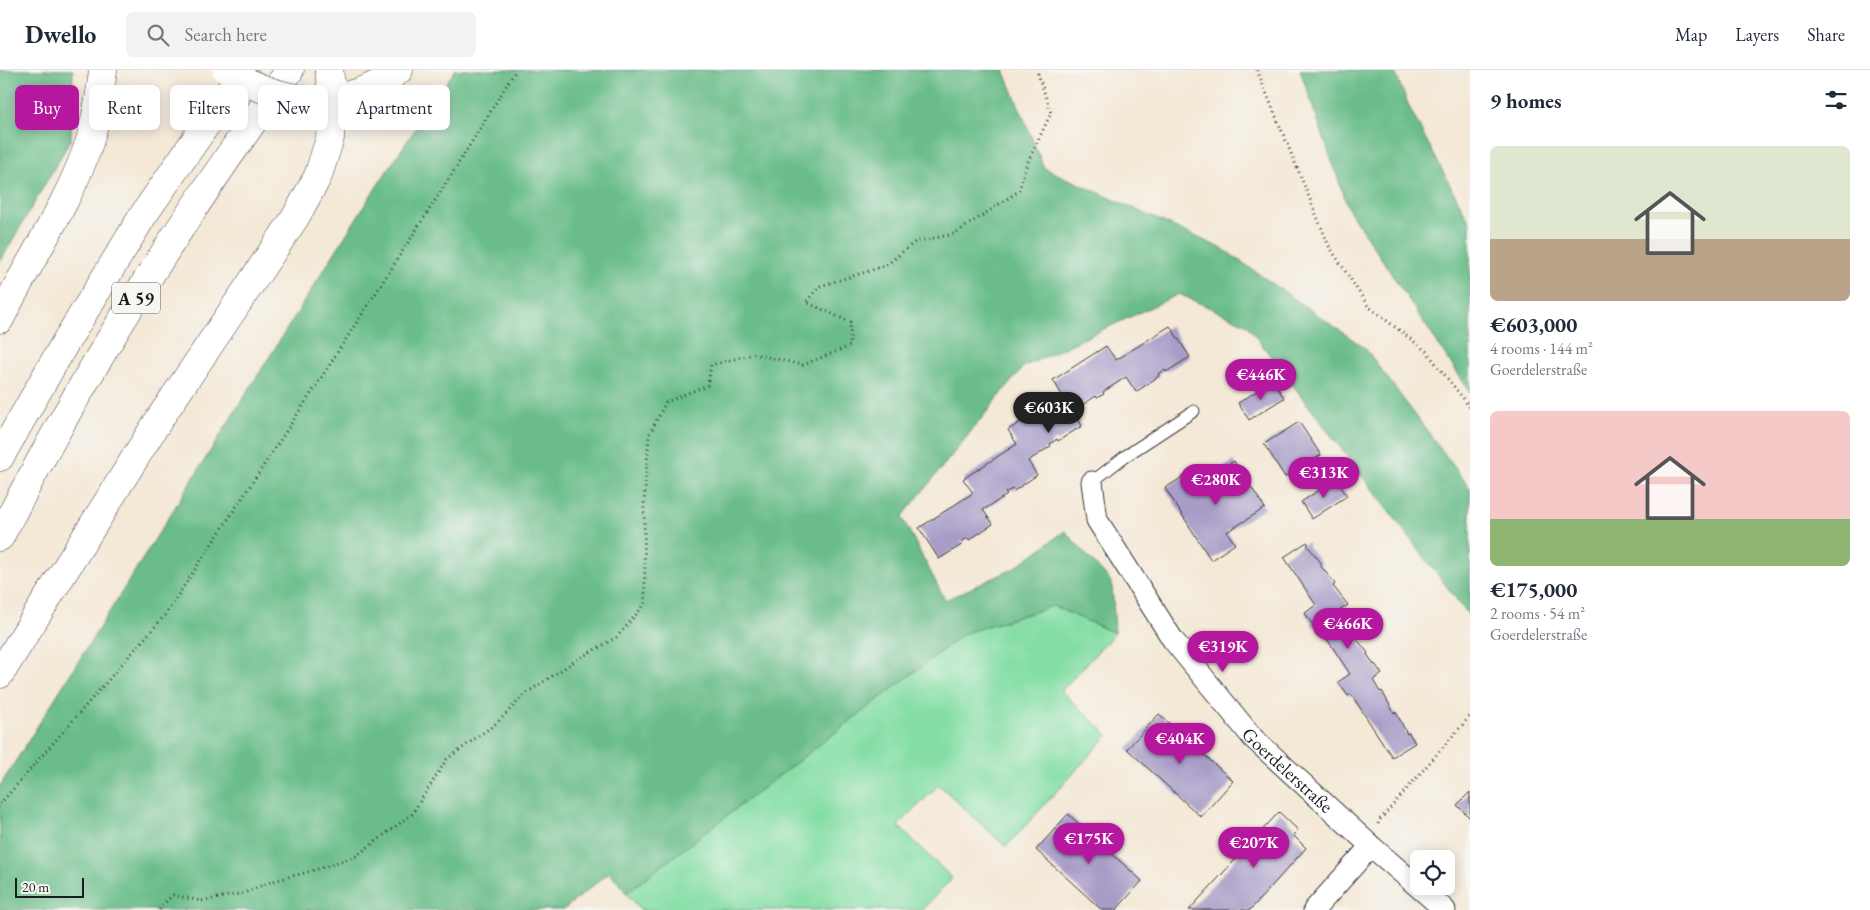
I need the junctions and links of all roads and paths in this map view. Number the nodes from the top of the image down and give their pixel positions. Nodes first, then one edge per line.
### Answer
1 (103, 70) edge
2 (227, 70) edge
3 (244, 70) edge
4 (290, 70) edge
5 (330, 70) edge
6 (399, 70) edge
7 (516, 70) edge
8 (1040, 70) edge
9 (1257, 70) edge
10 (334, 99) junction
11 (0, 319) edge
12 (1470, 407) edge
13 (1194, 412) dead end
14 (0, 457) edge
15 (1092, 482) joint
16 (0, 537) edge
17 (0, 674) edge
18 (1470, 716) edge
19 (0, 804) edge
20 (1371, 846) junction
21 (160, 910) edge
22 (1314, 910) edge
23 (1445, 910) edge

1 - 11 highway
2 - 10 highway, bridge
3 - 14 highway, A 59
4 - 16 highway, A 59
5 - 10 highway
6 - 10 highway
7 - 19 path
8 - 21 path
9 - 12 path
10 - 17 highway
13 - 15 lane
15 - 20 street, Goerdelerstraße
18 - 20 path
20 - 22 street
20 - 23 street, Goerdelerstraße

